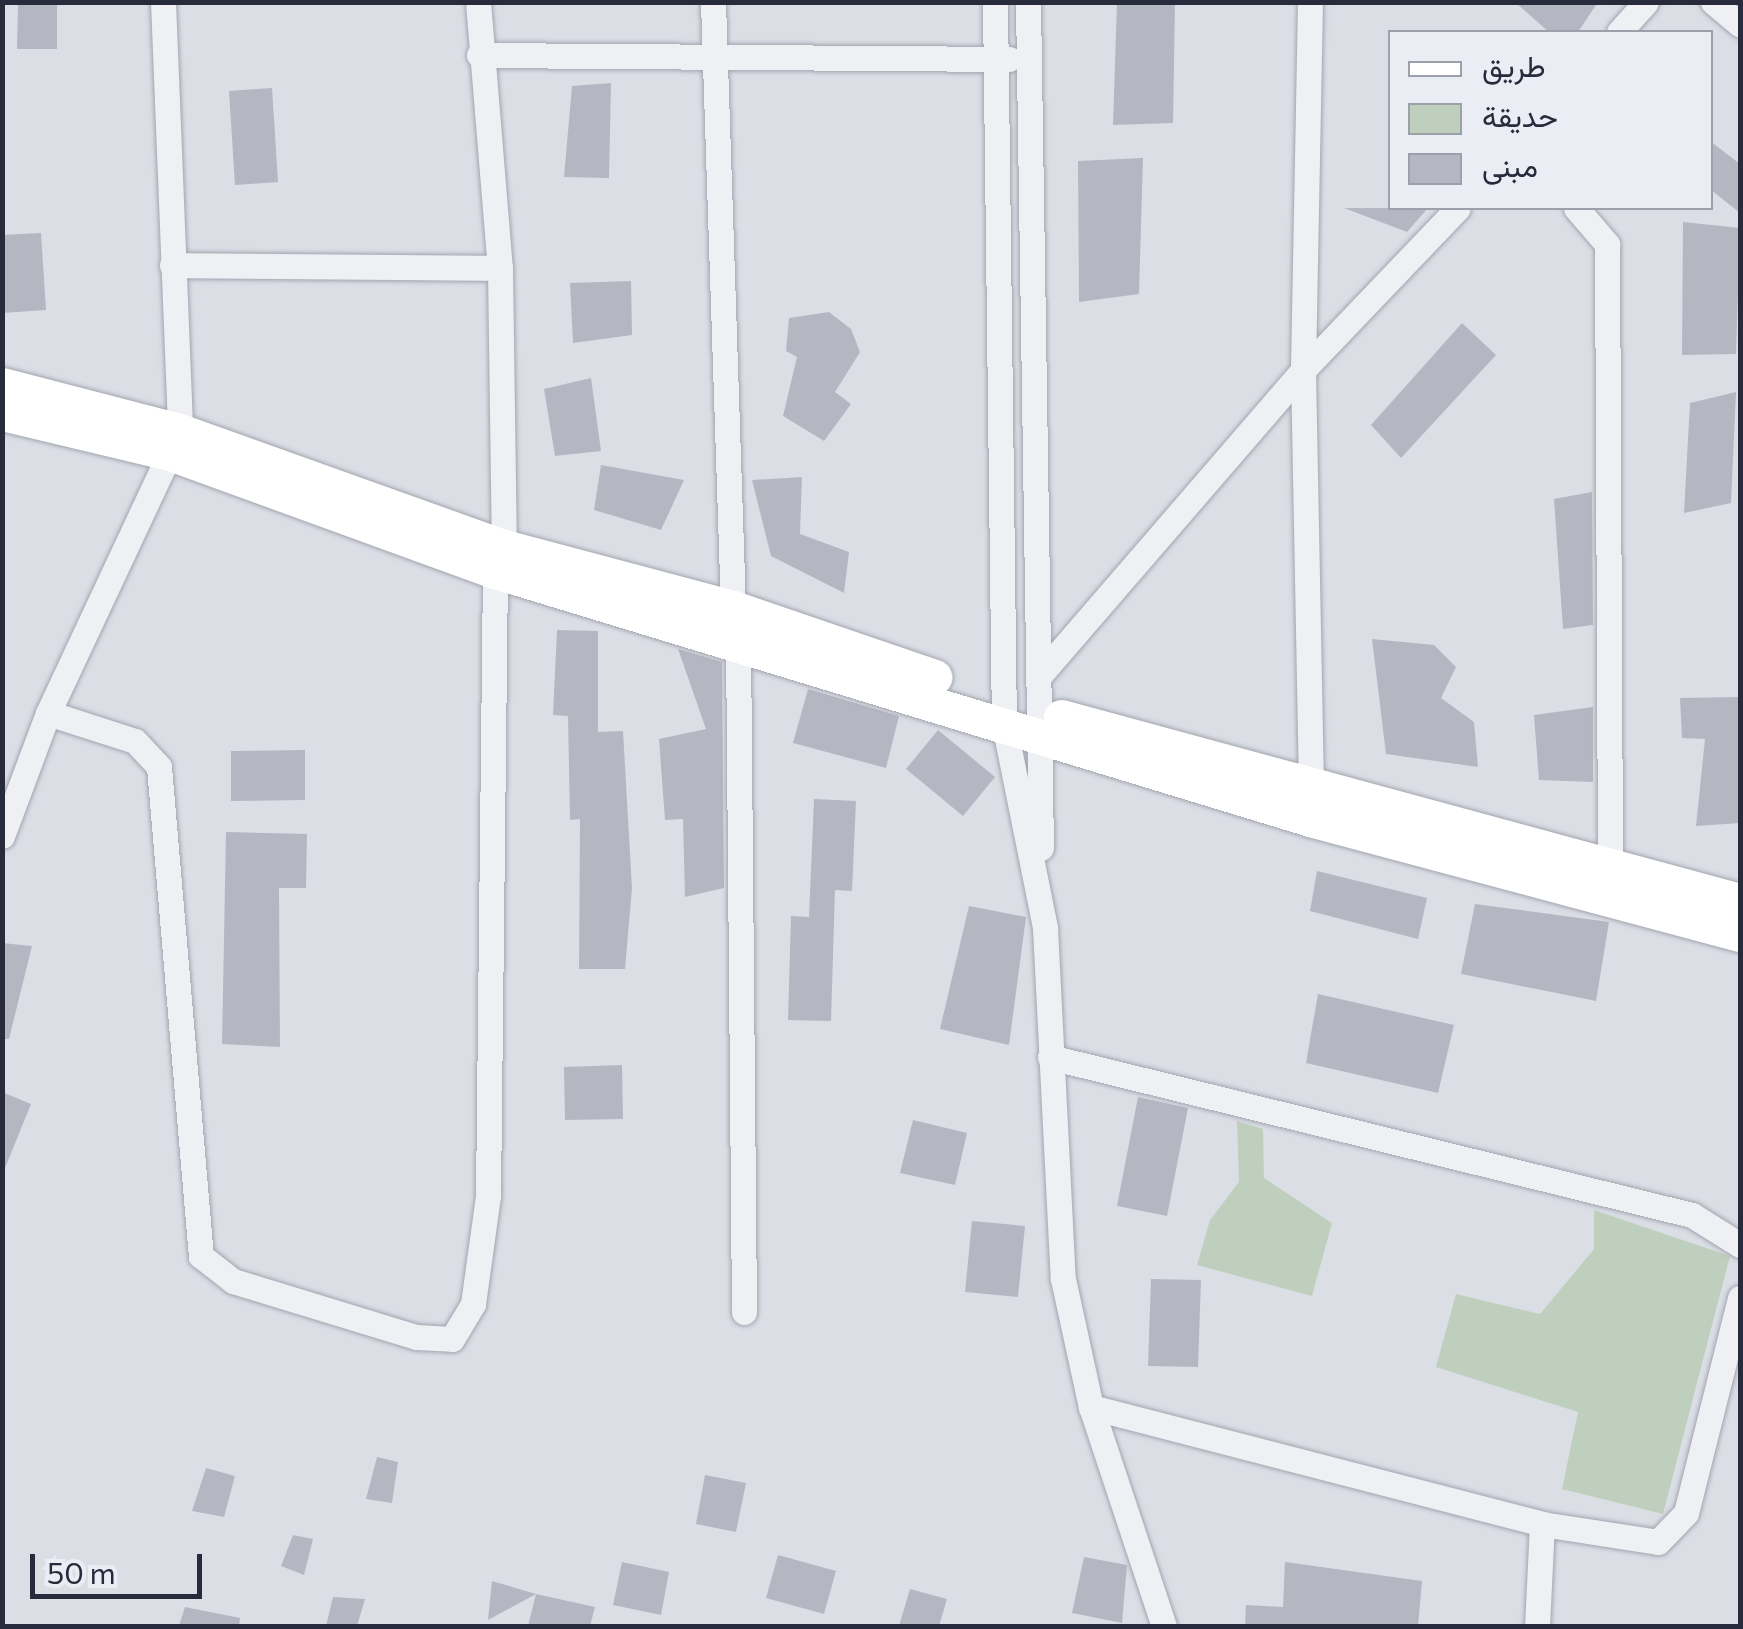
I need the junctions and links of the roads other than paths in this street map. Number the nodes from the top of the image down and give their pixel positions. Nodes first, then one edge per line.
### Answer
1 (163, 2) edge
2 (478, 2) edge
3 (713, 2) edge
4 (995, 2) edge
5 (1028, 2) edge
6 (1310, 2) edge
7 (1646, 2) edge
8 (1714, 2) edge
9 (1740, 25) edge
10 (1621, 30) edge
11 (714, 50) junction
12 (479, 55) junction
13 (994, 59) junction
14 (1029, 60) junction
15 (1456, 210) edge
16 (1578, 210) edge
17 (172, 265) junction
18 (500, 268) junction
19 (1303, 370) junction
20 (2, 386) edge
21 (2, 413) edge
22 (175, 442) junction
23 (500, 559) junction
24 (736, 624) junction
25 (1025, 709) junction
26 (48, 713) junction
27 (7, 798) edge
28 (1311, 802) junction
29 (2, 836) edge
30 (1610, 866) junction
31 (1740, 901) edge
32 (1740, 934) edge
33 (1050, 1057) junction
34 (1740, 1245) edge
35 (1740, 1298) edge
36 (744, 1312) dead end
37 (1091, 1407) junction
38 (1542, 1524) junction
39 (1164, 1626) edge
40 (1537, 1626) edge

1 - 17 street
2 - 12 street
3 - 11 street
4 - 13 street
5 - 14 street
6 - 19 street
7 - 10 street
8 - 9 street
11 - 12 street
11 - 13 street
11 - 24 street
12 - 18 street
13 - 14 street
13 - 25 street
14 - 25 street
15 - 19 street
16 - 30 street
17 - 18 street
17 - 22 street
18 - 23 street
19 - 25 street
19 - 28 street
20 - 22 main road
21 - 22 main road
22 - 23 main road
22 - 26 street
23 - 24 main road
23 - 26 street
24 - 25 main road
24 - 36 street
25 - 28 main road
25 - 33 street
26 - 27 street
27 - 29 street
28 - 30 main road
28 - 32 main road
30 - 31 main road
33 - 34 street
33 - 37 street
35 - 38 street
37 - 38 street
37 - 39 street
38 - 40 street

